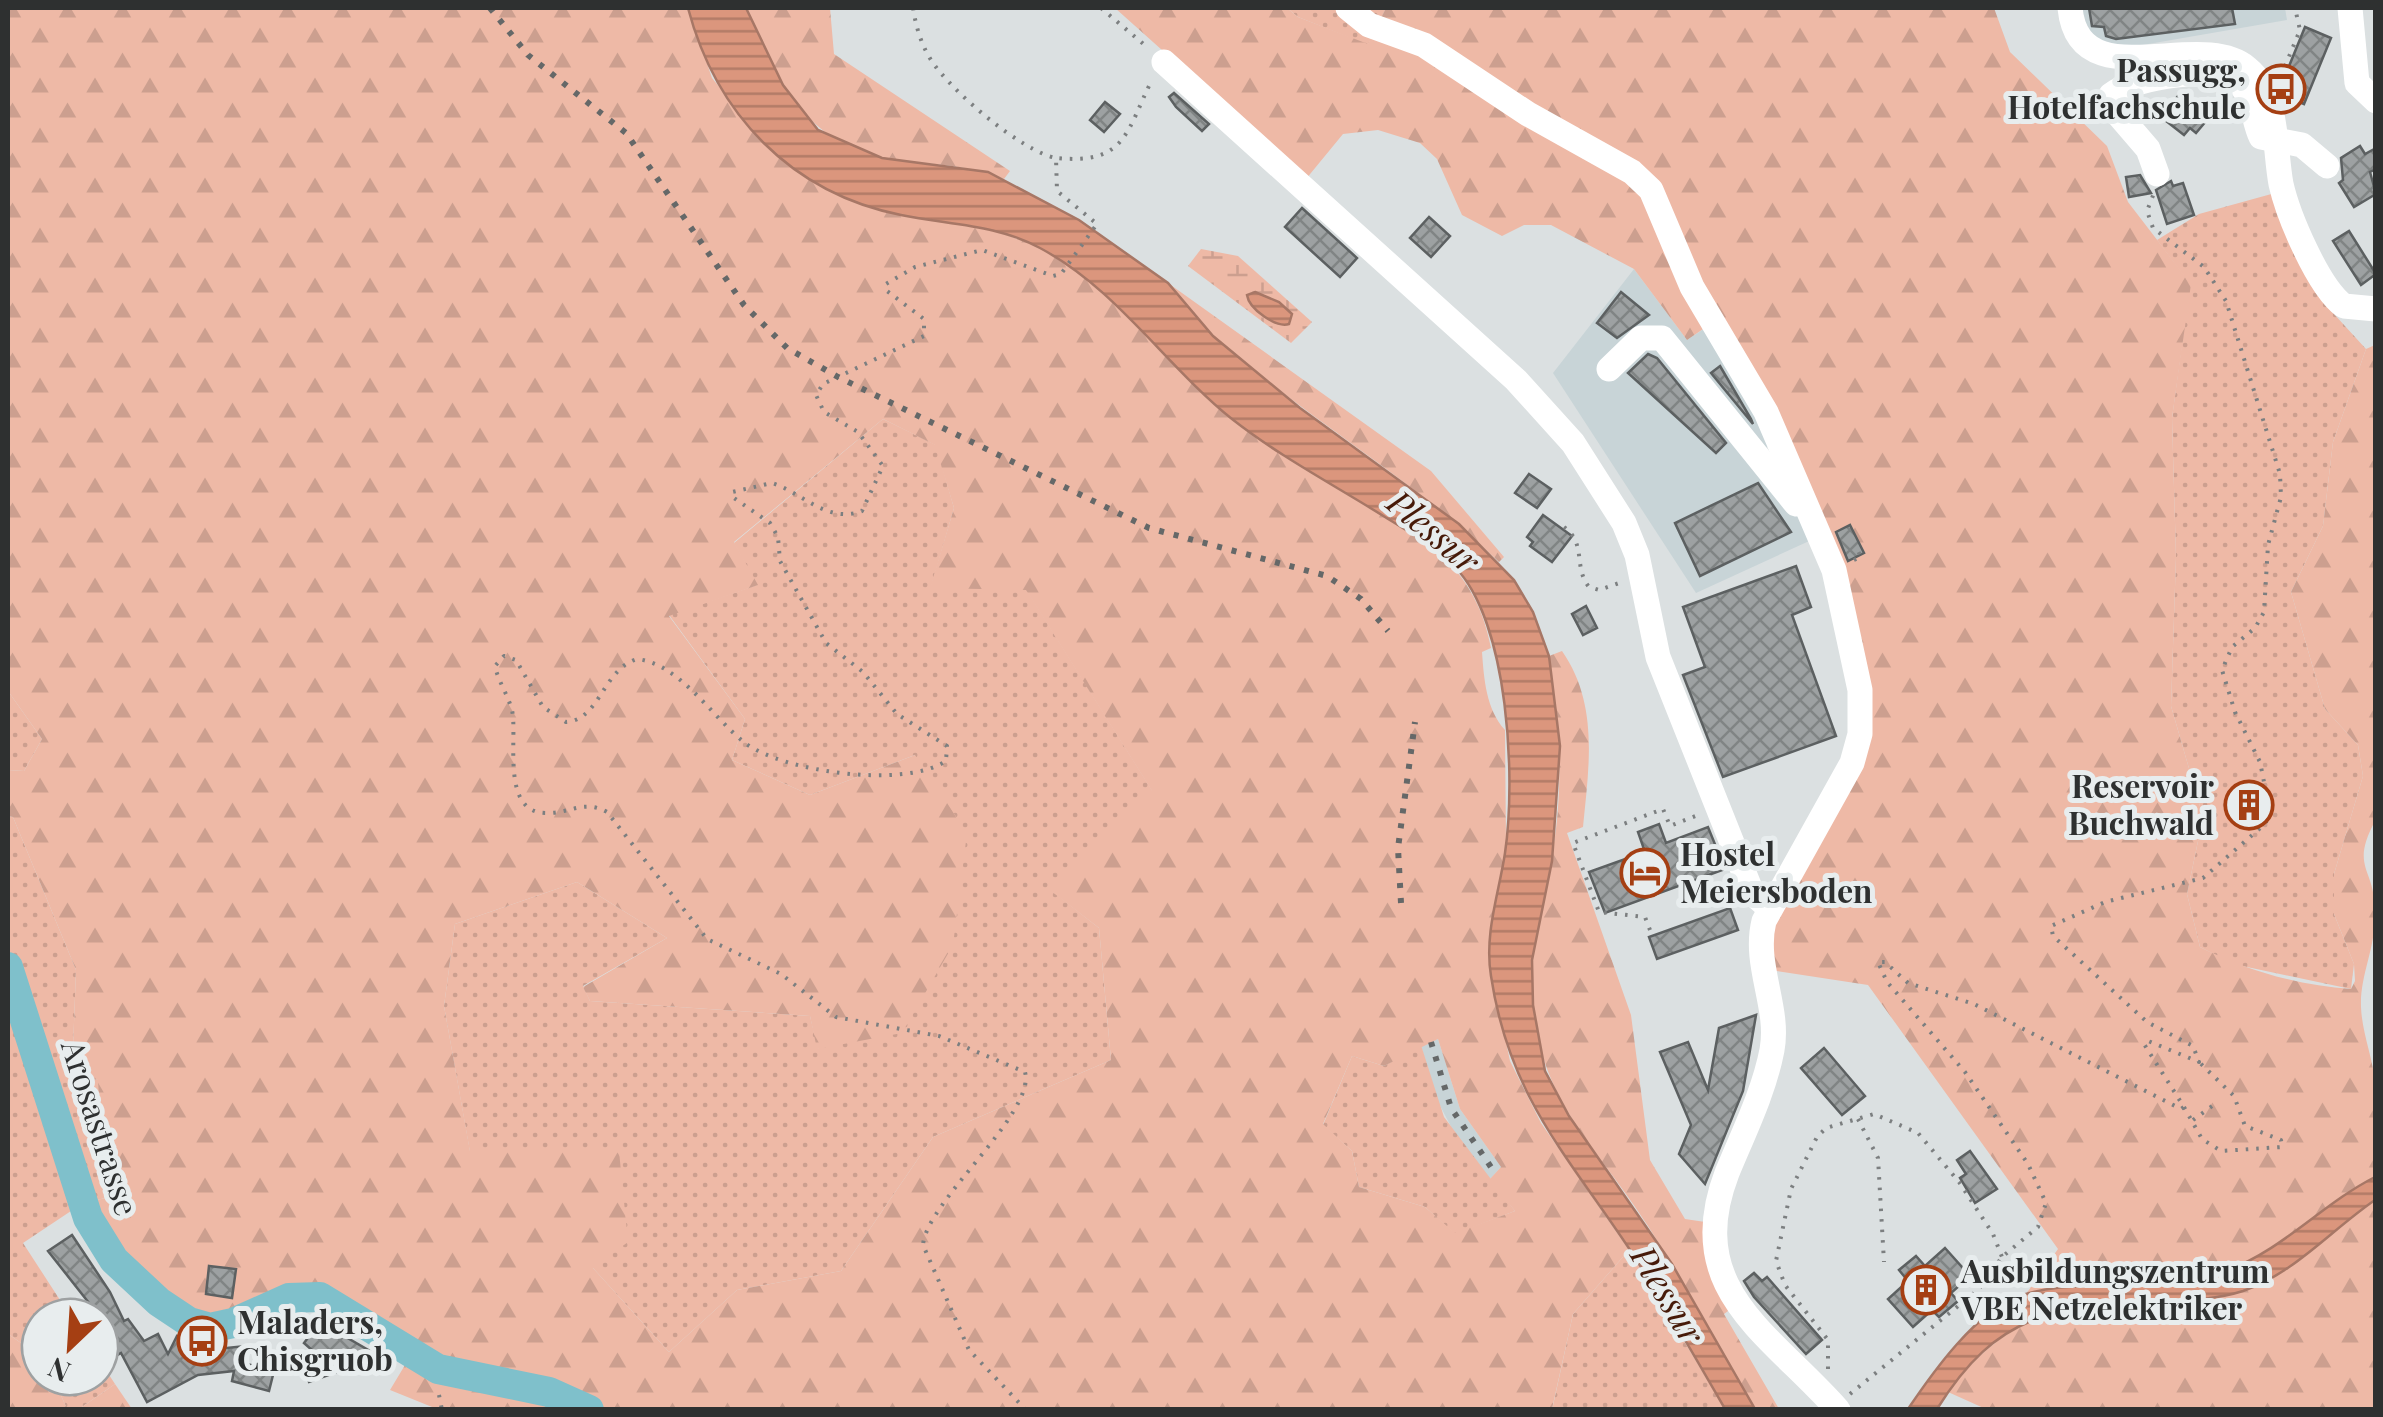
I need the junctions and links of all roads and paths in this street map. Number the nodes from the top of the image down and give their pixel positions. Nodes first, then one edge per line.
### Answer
1 (914, 8) edge
2 (1348, 8) edge
3 (2070, 8) edge
4 (2295, 8) edge
5 (2350, 8) edge
6 (1102, 9) edge
7 (1164, 62) junction
8 (2267, 96) junction
9 (2376, 101) edge
10 (2276, 140) junction
11 (1056, 158) junction
12 (2327, 166) dead end
13 (2158, 174) joint
14 (2376, 310) edge
15 (1609, 369) dead end
16 (1564, 527) dead end
17 (1821, 542) junction
18 (1858, 550) dead end
19 (1861, 557) dead end
20 (1641, 575) junction
21 (1718, 807) junction
22 (1769, 908) junction
23 (1650, 930) dead end
24 (8, 967) edge
25 (2199, 1062) junction
26 (2215, 1104) dead end
27 (2184, 1107) junction
28 (1858, 1119) junction
29 (2193, 1120) junction
30 (2002, 1257) junction
31 (1884, 1262) dead end
32 (1832, 1403) edge
33 (589, 1410) edge
34 (1026, 1410) edge

1 - 11 path
2 - 17 street
3 - 8 street
4 - 8 path
5 - 9 street
6 - 7 path
7 - 11 path
7 - 20 street
8 - 10 street
10 - 12 street
10 - 13 street
10 - 14 street
11 - 34 path
13 - 25 path
15 - 17 street
16 - 20 path
17 - 22 street
18 - 19 path
20 - 21 street
21 - 22 street
21 - 23 path
22 - 32 street
24 - 33 main road, Arosastrasse
25 - 27 path
25 - 29 path
26 - 29 path
27 - 29 path
27 - 30 path
28 - 30 path
28 - 31 path
28 - 32 path
30 - 32 path

